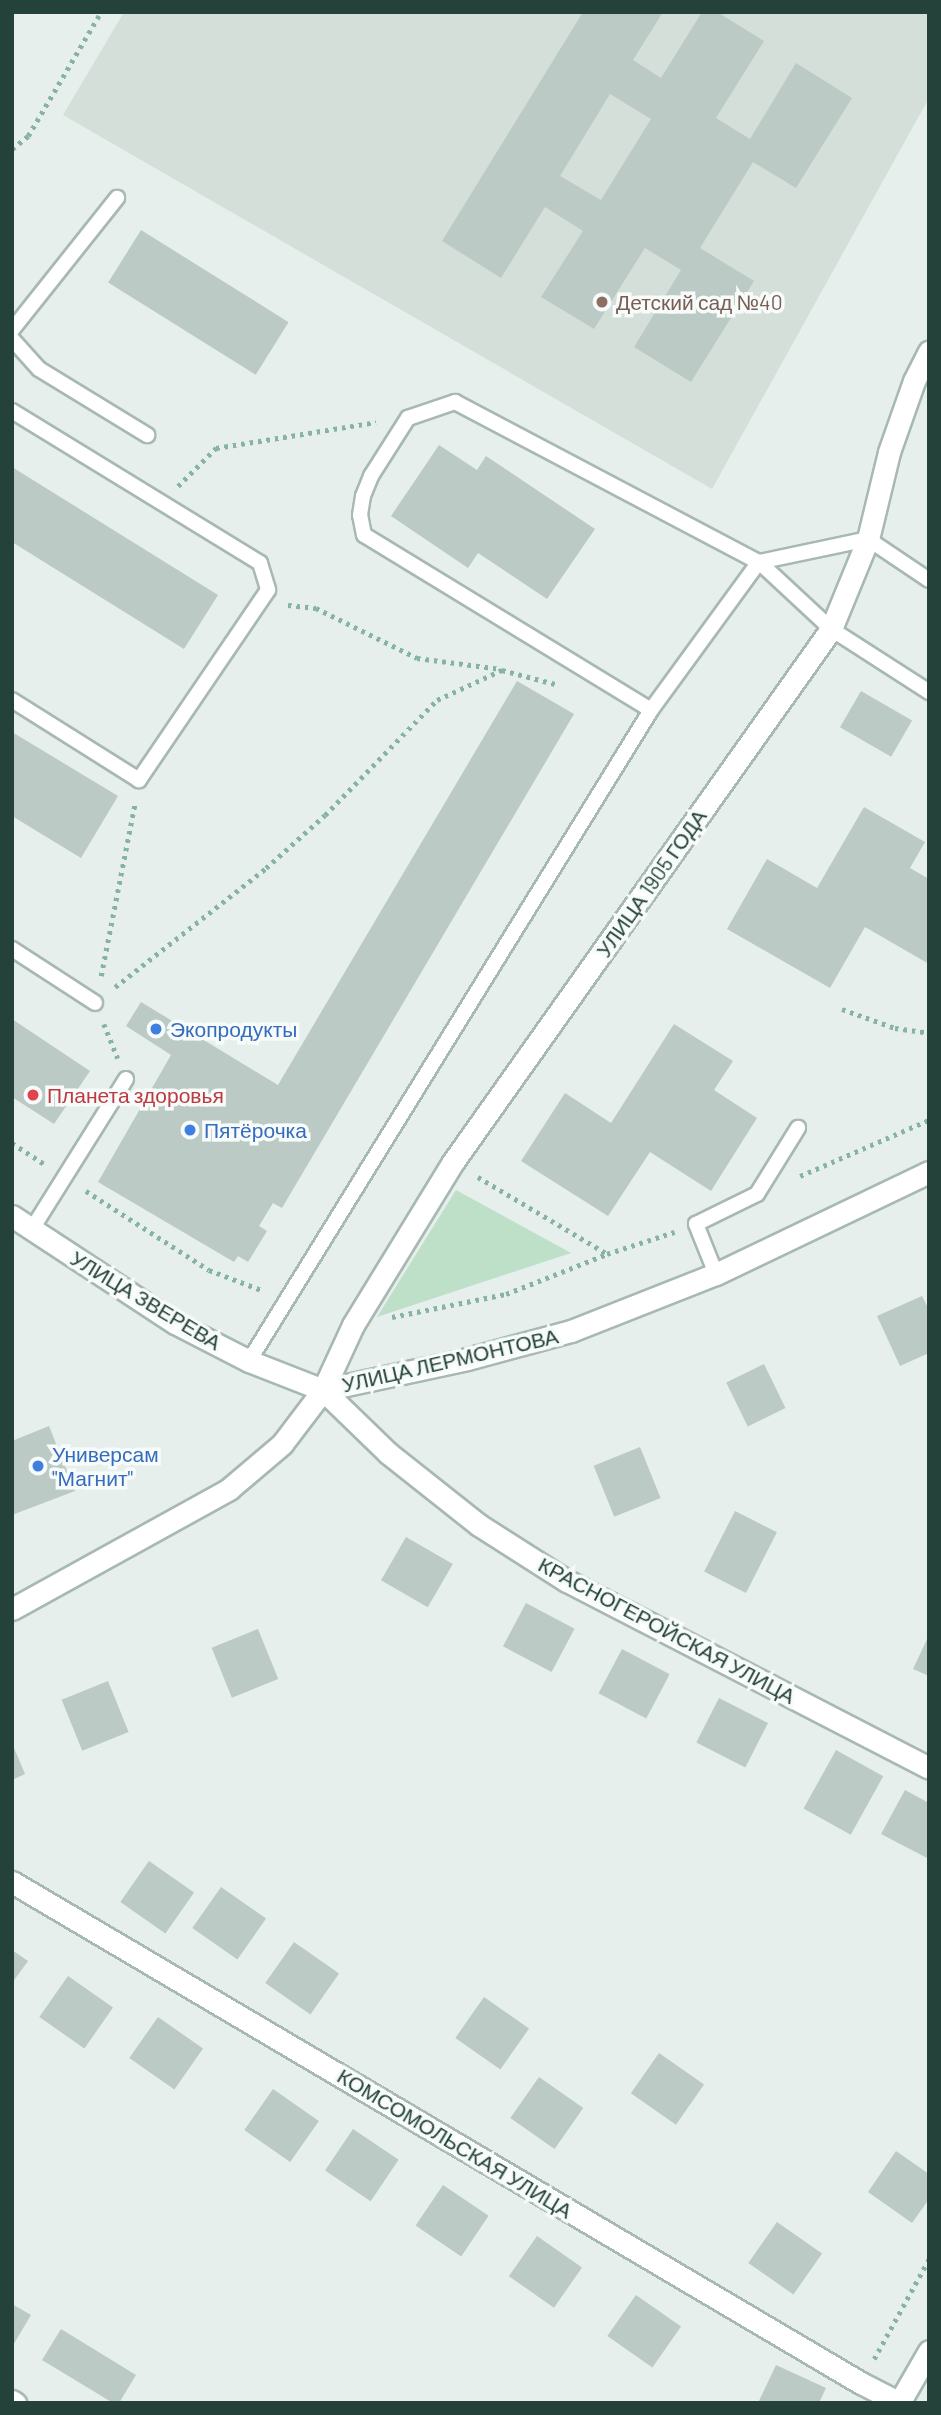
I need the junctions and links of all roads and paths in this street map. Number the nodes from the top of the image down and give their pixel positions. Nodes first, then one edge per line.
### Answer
1 (101, 12) edge
2 (12, 149) edge
3 (117, 198) dead end
4 (12, 330) edge
5 (12, 339) edge
6 (929, 352) edge
7 (12, 411) edge
8 (408, 418) junction
9 (147, 435) dead end
10 (161, 503) junction
11 (868, 539) junction
12 (759, 562) junction
13 (929, 580) edge
14 (268, 590) junction
15 (831, 629) junction
16 (502, 670) junction
17 (564, 686) dead end
18 (929, 692) edge
19 (12, 699) edge
20 (651, 710) junction
21 (139, 780) junction
22 (12, 948) edge
23 (95, 1003) junction
24 (842, 1009) dead end
25 (929, 1033) edge
26 (126, 1079) joint
27 (929, 1120) edge
28 (798, 1128) dead end
29 (12, 1143) edge
30 (453, 1163) junction
31 (929, 1172) edge
32 (64, 1177) junction
33 (757, 1194) junction
34 (12, 1216) edge
35 (696, 1224) junction
36 (32, 1229) junction
37 (607, 1254) junction
38 (716, 1274) junction
39 (285, 1299) junction
40 (354, 1325) junction
41 (248, 1361) junction
42 (323, 1390) junction
43 (12, 1609) edge
44 (929, 1768) edge
45 (12, 1882) edge
46 (929, 2259) edge
47 (929, 2351) edge
48 (861, 2383) junction
49 (900, 2403) edge

1 - 2 path
3 - 4 lane
5 - 9 lane
6 - 11 street, УЛИЦА 1905 ГОДА
7 - 10 lane
8 - 10 path
8 - 12 lane
8 - 20 lane
10 - 14 lane
11 - 12 lane
11 - 13 lane
11 - 15 street, УЛИЦА 1905 ГОДА
12 - 15 lane
12 - 20 lane
14 - 16 path
14 - 21 lane
15 - 18 lane
15 - 30 street, УЛИЦА 1905 ГОДА
16 - 17 path
16 - 23 path
19 - 21 lane
20 - 39 lane
21 - 23 path
22 - 23 lane
23 - 26 path
24 - 25 path
26 - 32 lane
27 - 33 path
28 - 33 lane
29 - 32 path
30 - 37 path
30 - 40 street, УЛИЦА 1905 ГОДА
31 - 38 street, УЛИЦА ЛЕРМОНТОВА
32 - 36 lane
32 - 39 path
33 - 35 lane
34 - 36 street, УЛИЦА ЗВЕРЕВА
35 - 37 path
35 - 38 lane
36 - 41 street, УЛИЦА ЗВЕРЕВА
37 - 40 path
38 - 42 street, УЛИЦА ЛЕРМОНТОВА
39 - 41 lane
40 - 42 street, УЛИЦА 1905 ГОДА
41 - 42 street, УЛИЦА ЗВЕРЕВА
42 - 43 street, УЛИЦА ЛЕРМОНТОВА
42 - 44 street, КРАСНОГЕРОЙСКАЯ УЛИЦА
45 - 48 street, КОМСОМОЛЬСКАЯ УЛИЦА
46 - 48 path
47 - 49 street
48 - 49 street, КОМСОМОЛЬСКАЯ УЛИЦА

